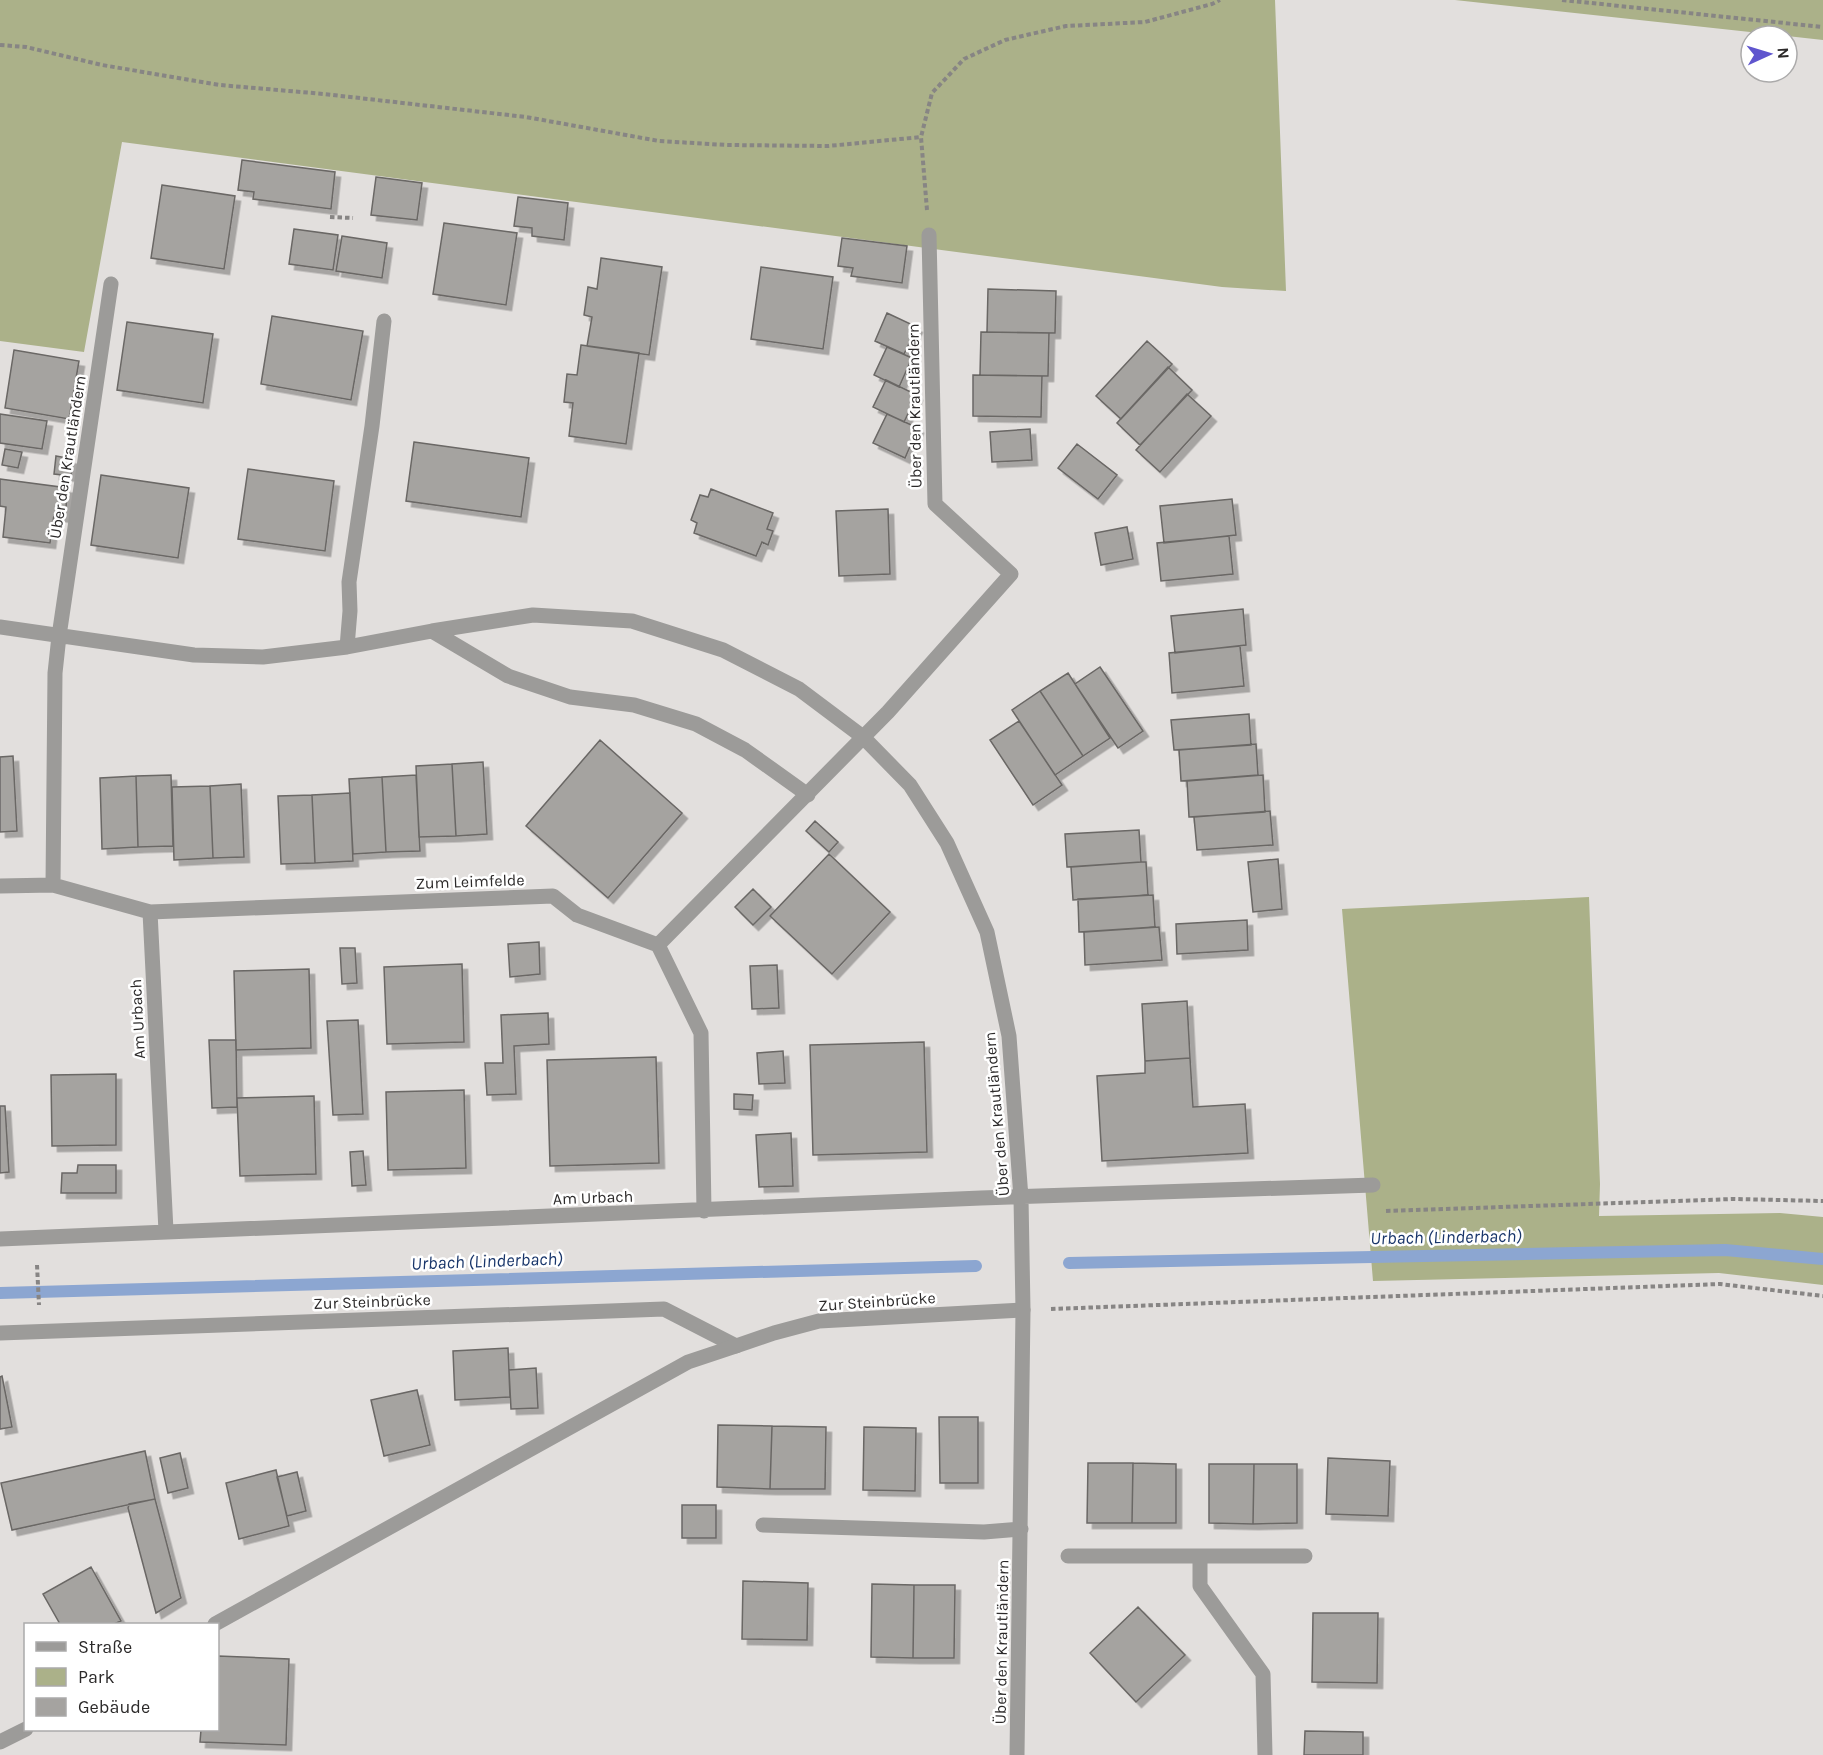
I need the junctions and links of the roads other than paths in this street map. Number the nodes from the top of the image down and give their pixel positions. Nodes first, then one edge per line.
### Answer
1 (929, 235) road end
2 (111, 284) dead end
3 (384, 321) dead end
4 (0, 627) edge
5 (432, 631) junction
6 (59, 636) junction
7 (346, 647) junction
8 (863, 737) junction
9 (808, 795) junction
10 (53, 885) junction
11 (0, 886) edge
12 (150, 912) junction
13 (658, 945) junction
14 (1373, 1185) dead end
15 (1021, 1198) junction
16 (704, 1210) junction
17 (166, 1231) junction
18 (0, 1239) edge
19 (1023, 1310) junction
20 (0, 1333) edge
21 (736, 1346) junction
22 (763, 1525) dead end
23 (1021, 1529) junction
24 (1068, 1556) dead end
25 (1305, 1556) dead end
26 (1200, 1557) junction
27 (217, 1623) edge
28 (24, 1730) edge
29 (0, 1743) edge
30 (1017, 1755) edge
31 (1265, 1755) edge

1 - 8 street, Über den Krautländern
2 - 6 street, Über den Krautländern
3 - 7 street
4 - 6 street, Über den Krautländern
5 - 7 street, Über den Krautländern
5 - 8 street, Über den Krautländern
5 - 9 street
6 - 7 street, Über den Krautländern
6 - 10 street
8 - 9 street, Über den Krautländern
8 - 15 street, Über den Krautländern
9 - 13 street, Über den Krautländern
10 - 11 street, Zum Leimfelde
10 - 12 street, Zum Leimfelde
12 - 13 street, Zum Leimfelde
12 - 17 street, Am Urbach
13 - 16 street
14 - 15 street, Am Urbach
15 - 16 street, Am Urbach
15 - 19 street, Über den Krautländern
16 - 17 street, Am Urbach
17 - 18 street, Am Urbach
19 - 21 street, Zur Steinbrücke
19 - 23 street, Über den Krautländern
20 - 21 street, Zur Steinbrücke
21 - 27 street, Zur Steinbrücke
22 - 23 street
23 - 30 street, Über den Krautländern
24 - 26 street
25 - 26 street
26 - 31 street
28 - 29 street

